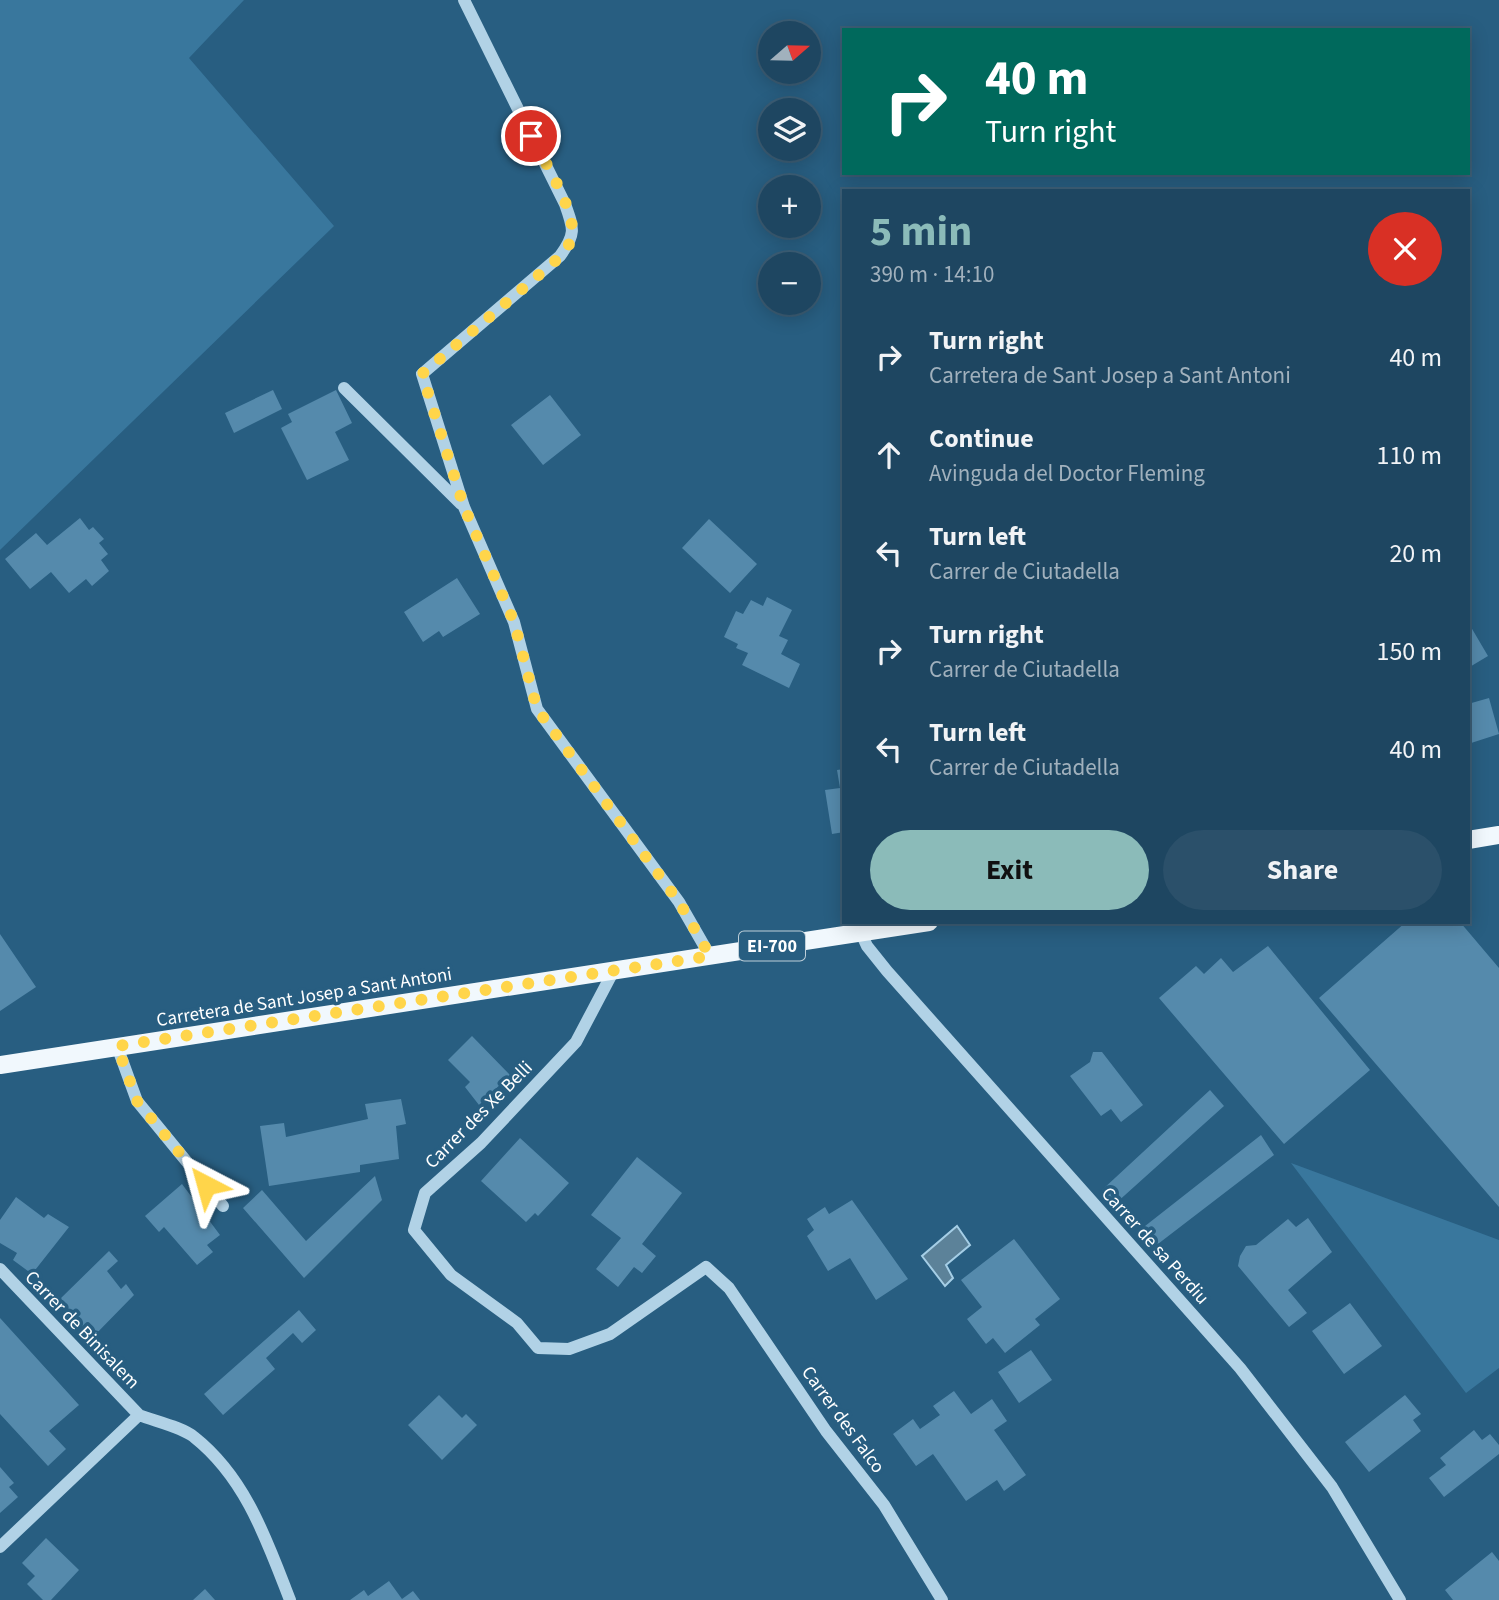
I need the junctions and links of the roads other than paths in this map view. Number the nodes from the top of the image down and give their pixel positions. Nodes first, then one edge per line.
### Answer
1 (464, 0) edge
2 (344, 388) dead end
3 (464, 507) junction
4 (1499, 835) edge
5 (1470, 840) edge
6 (917, 924) edge
7 (861, 933) junction
8 (710, 956) junction
9 (614, 971) junction
10 (117, 1046) junction
11 (0, 1065) edge
12 (223, 1206) dead end
13 (706, 1267) joint
14 (0, 1269) edge
15 (139, 1415) junction
16 (0, 1546) edge
17 (290, 1600) edge
18 (942, 1600) edge
19 (1399, 1600) edge

1 - 3 street
2 - 3 street
3 - 8 street
4 - 5 main road
6 - 7 main road, EI-700
7 - 8 main road, EI-700
7 - 19 street, Carrer de sa Perdiu
8 - 9 main road, EI-700
9 - 10 main road, Carretera de Sant Josep a Sant Antoni / EI-700
9 - 13 street, Carrer des Xe Belli
10 - 11 main road, Carretera de Sant Josep a Sant Antoni / EI-700
10 - 12 street
13 - 18 street, Carrer des Falco
14 - 15 street, Carrer de Binisalem
15 - 16 street
15 - 17 street

